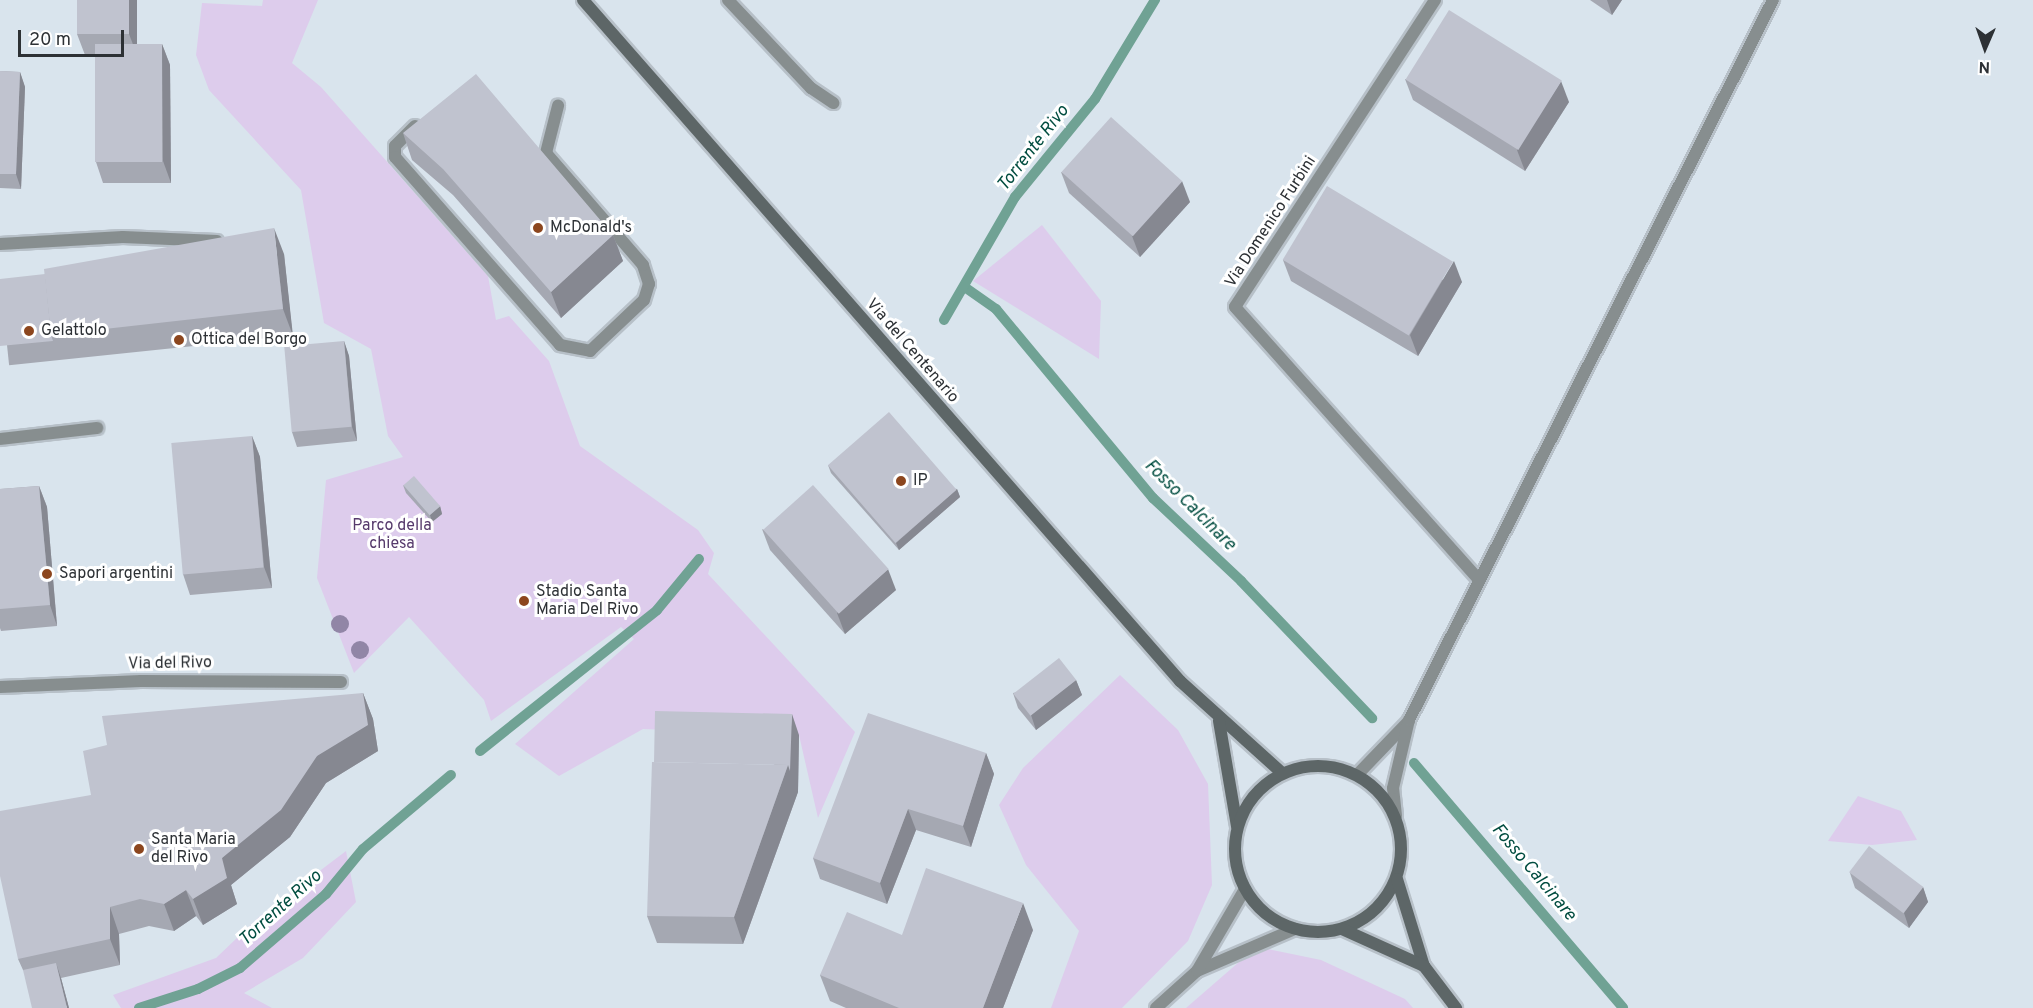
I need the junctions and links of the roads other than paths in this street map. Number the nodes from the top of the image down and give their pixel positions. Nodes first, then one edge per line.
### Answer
1 (583, 0) edge
2 (728, 0) edge
3 (1435, 0) edge
4 (1773, 0) edge
5 (833, 103) dead end
6 (558, 106) dead end
7 (418, 123) edge
8 (235, 242) edge
9 (0, 244) edge
10 (97, 428) dead end
11 (0, 439) edge
12 (1478, 579) junction
13 (341, 682) dead end
14 (0, 687) edge
15 (1409, 720) junction
16 (1219, 721) junction
17 (1282, 773) junction
18 (1357, 775) junction
19 (1396, 816) junction
20 (1237, 828) junction
21 (1397, 879) junction
22 (1245, 889) junction
23 (1294, 929) junction
24 (1342, 929) junction
25 (1424, 966) junction
26 (1197, 971) junction
27 (1448, 998) junction
28 (1156, 1008) edge
29 (1456, 1008) edge
30 (1465, 1008) edge

1 - 16 street, Via del Centenario
2 - 5 street
3 - 12 street, Via Domenico Furbini
4 - 12 street
6 - 7 street
8 - 9 street
10 - 11 street
12 - 15 street
13 - 14 street, Via del Rivo
15 - 18 street
15 - 19 street
16 - 17 street, Via del Centenario
16 - 20 street
17 - 18 street
17 - 20 street
18 - 19 street
19 - 21 street
20 - 22 street
21 - 24 street
21 - 25 street
22 - 23 street
22 - 26 street
23 - 24 street
23 - 26 street
24 - 25 street
25 - 27 street
26 - 28 street
27 - 29 street
27 - 30 street

